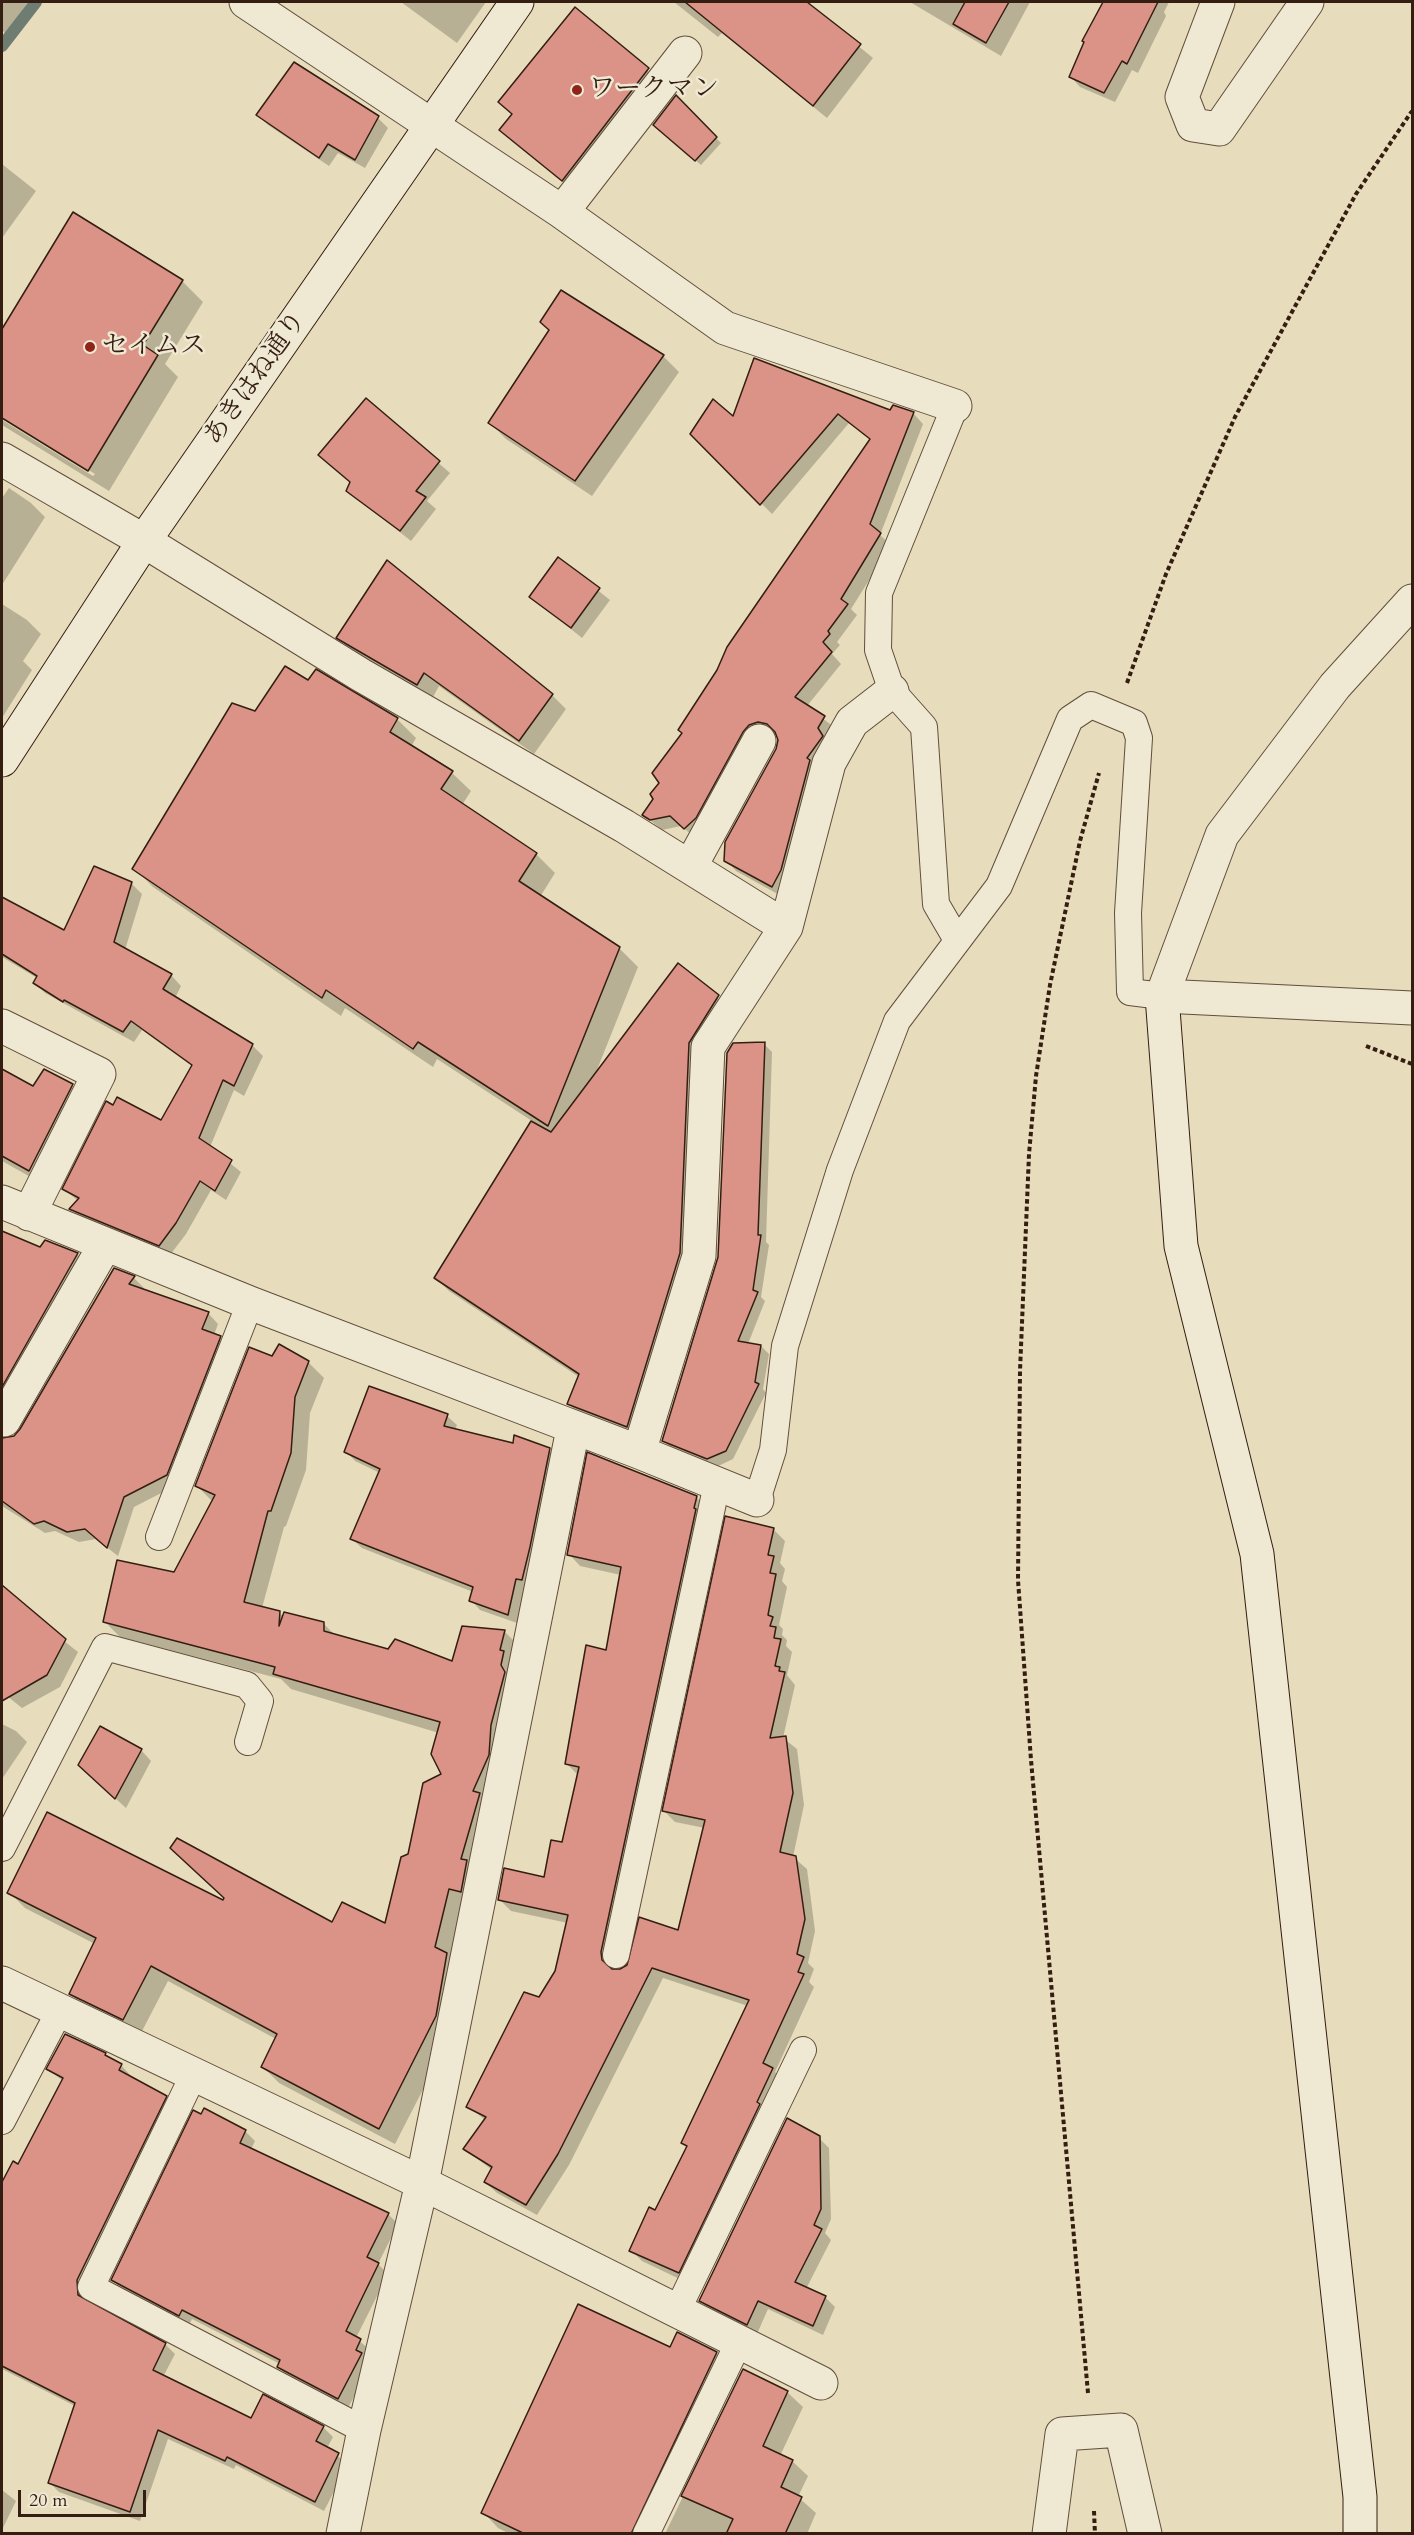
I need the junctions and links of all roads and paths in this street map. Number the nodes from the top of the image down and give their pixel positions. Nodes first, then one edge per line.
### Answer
1 (246, 2) edge
2 (517, 2) edge
3 (1218, 2) edge
4 (1307, 2) edge
5 (685, 53) dead end
6 (1413, 111) edge
7 (431, 125) junction
8 (562, 212) junction
9 (955, 406) joint
10 (2, 459) edge
11 (144, 541) junction
12 (1413, 601) edge
13 (892, 691) junction
14 (1116, 714) junction
15 (759, 741) dead end
16 (2, 760) edge
17 (1100, 772) dead end
18 (690, 867) junction
19 (786, 927) junction
20 (957, 940) junction
21 (1162, 996) junction
22 (1413, 1008) edge
23 (2, 1026) edge
24 (15, 1208) edge
25 (105, 1245) junction
26 (250, 1303) junction
27 (2, 1418) edge
28 (573, 1429) junction
29 (639, 1452) junction
30 (717, 1484) junction
31 (757, 1500) joint
32 (159, 1537) dead end
33 (248, 1742) dead end
34 (2, 1848) edge
35 (616, 1955) dead end
36 (2, 1983) edge
37 (60, 2010) junction
38 (803, 2050) dead end
39 (194, 2074) junction
40 (2, 2121) edge
41 (423, 2183) junction
42 (676, 2311) junction
43 (739, 2342) junction
44 (821, 2383) dead end
45 (363, 2430) junction
46 (1090, 2431) junction
47 (1093, 2499) dead end
48 (343, 2534) edge
49 (646, 2534) edge
50 (1049, 2534) edge
51 (1095, 2534) edge
52 (1145, 2534) edge
53 (1360, 2534) edge

1 - 7 street
2 - 7 street, あきはね通り
3 - 4 street
5 - 8 street
6 - 14 path
7 - 8 street
7 - 11 street, あきはね通り
8 - 9 street
9 - 13 lane
10 - 11 street
11 - 16 street, あきはね通り
11 - 18 street
12 - 21 street
13 - 19 street
13 - 20 lane
14 - 20 lane
14 - 21 lane
15 - 18 street
17 - 46 path
18 - 19 street
19 - 29 street
20 - 31 lane
21 - 22 street
21 - 53 street
23 - 24 street
24 - 25 street
25 - 26 street
25 - 27 street
26 - 28 street
26 - 32 lane
28 - 29 street
28 - 41 street
29 - 30 street
30 - 31 street
30 - 35 lane
33 - 34 lane
36 - 37 street
37 - 39 street
37 - 40 lane
38 - 42 lane
39 - 41 street
39 - 45 lane
41 - 42 street
41 - 45 street
42 - 43 street
43 - 44 street
43 - 49 lane
45 - 48 street
46 - 50 street
46 - 52 street
47 - 51 path

